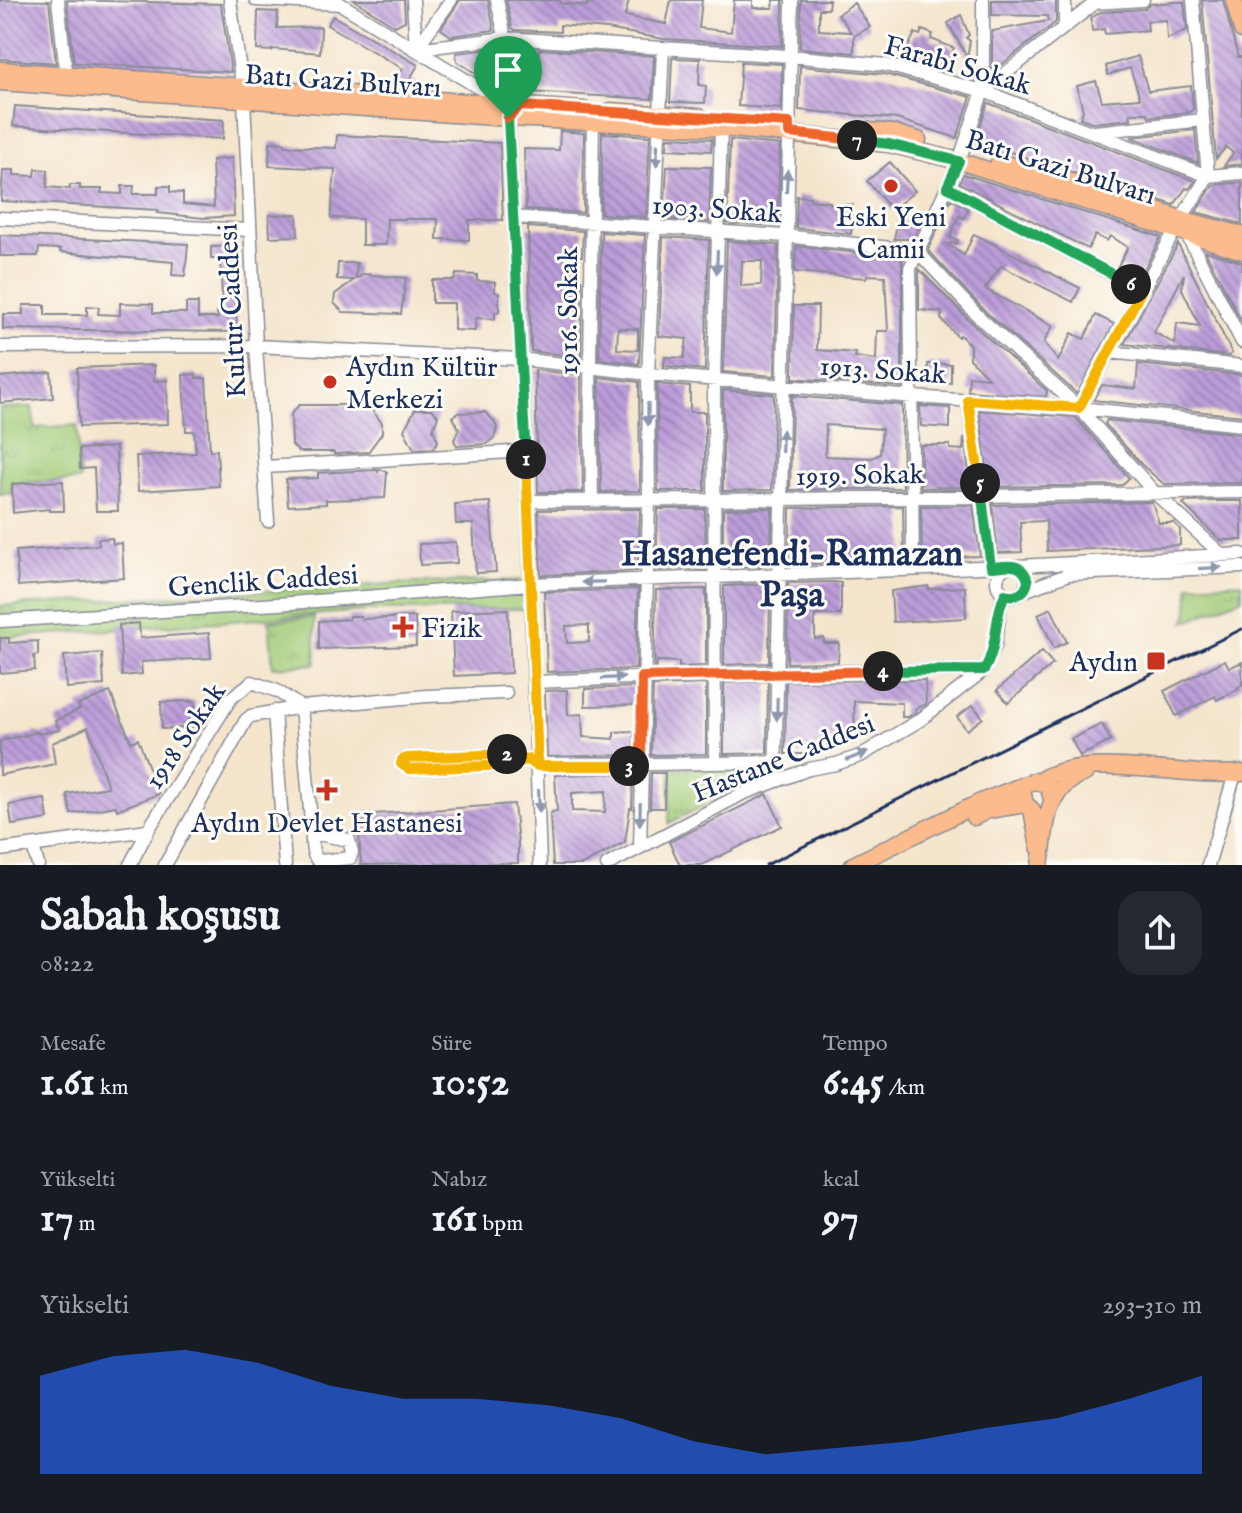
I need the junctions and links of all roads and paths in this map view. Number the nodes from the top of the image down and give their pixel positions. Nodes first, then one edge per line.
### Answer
1 (58, 0) edge
2 (230, 0) edge
3 (256, 0) edge
4 (413, 0) edge
5 (451, 0) edge
6 (497, 0) edge
7 (792, 0) edge
8 (983, 0) edge
9 (1065, 0) edge
10 (1143, 0) edge
11 (1193, 0) edge
12 (1234, 0) edge
13 (339, 1) edge
14 (1096, 2) edge
15 (1065, 25) junction
16 (1242, 30) edge
17 (505, 38) junction
18 (416, 49) junction
19 (663, 49) junction
20 (790, 56) junction
21 (0, 70) edge
22 (66, 73) junction
23 (0, 82) edge
24 (983, 91) junction
25 (243, 92) junction
26 (511, 109) junction
27 (659, 120) junction
28 (1203, 120) junction
29 (593, 121) junction
30 (721, 128) junction
31 (789, 128) junction
32 (1091, 132) junction
33 (960, 156) junction
34 (1242, 173) edge
35 (1208, 176) junction
36 (947, 187) junction
37 (513, 217) junction
38 (0, 218) edge
39 (591, 223) junction
40 (654, 227) junction
41 (1181, 227) junction
42 (249, 230) junction
43 (718, 231) junction
44 (1242, 235) edge
45 (785, 236) junction
46 (917, 251) junction
47 (1242, 251) edge
48 (1142, 290) junction
49 (1242, 342) edge
50 (256, 346) junction
51 (0, 347) edge
52 (1109, 352) junction
53 (520, 359) junction
54 (1242, 366) edge
55 (590, 367) junction
56 (648, 374) junction
57 (714, 379) junction
58 (783, 385) junction
59 (913, 397) junction
60 (968, 400) junction
61 (1079, 408) junction
62 (1242, 425) edge
63 (526, 451) junction
64 (265, 467) junction
65 (1242, 492) edge
66 (1155, 493) junction
67 (981, 496) junction
68 (912, 498) junction
69 (781, 499) junction
70 (714, 500) junction
71 (527, 501) junction
72 (592, 501) junction
73 (649, 501) junction
74 (268, 521) dead end
75 (1242, 554) edge
76 (1222, 555) junction
77 (1012, 566) junction
78 (991, 567) junction
79 (1242, 567) edge
80 (913, 569) junction
81 (779, 575) junction
82 (714, 578) junction
83 (646, 581) junction
84 (530, 584) junction
85 (1024, 591) junction
86 (1005, 594) junction
87 (0, 621) edge
88 (984, 670) junction
89 (777, 672) junction
90 (714, 675) junction
91 (642, 677) junction
92 (535, 682) junction
93 (506, 693) dead end
94 (301, 707) junction
95 (274, 711) junction
96 (776, 762) junction
97 (533, 763) junction
98 (715, 763) junction
99 (641, 766) junction
100 (1105, 767) junction
101 (1238, 773) edge
102 (775, 781) junction
103 (1034, 782) junction
104 (1227, 799) junction
105 (1242, 803) edge
106 (1039, 805) junction
107 (148, 830) junction
108 (312, 833) dead end
109 (33, 846) junction
110 (541, 846) junction
111 (640, 847) junction
112 (0, 850) edge
113 (38, 865) edge
114 (130, 865) edge
115 (165, 865) edge
116 (285, 865) edge
117 (540, 865) edge
118 (546, 865) edge
119 (607, 865) edge
120 (853, 865) edge
121 (876, 865) edge
122 (1038, 865) edge
123 (1208, 865) edge

1 - 22 street
2 - 25 street, Kultur Caddesi
3 - 13 street
4 - 18 street
5 - 18 street
6 - 17 street
7 - 20 street
8 - 24 street
9 - 15 street
10 - 14 street
11 - 28 street
12 - 16 main road
13 - 18 street
14 - 15 street
15 - 24 street
17 - 18 street, Farabi Sokak
17 - 19 street, Farabi Sokak
17 - 26 street
18 - 26 street
19 - 20 street, Farabi Sokak
19 - 27 street
20 - 24 street, Farabi Sokak
20 - 31 street
21 - 22 main road, Batı Gazi Bulvarı
22 - 25 main road, Batı Gazi Bulvarı
23 - 25 main road, Batı Gazi Bulvarı
24 - 32 street, Farabi Sokak
24 - 33 street
25 - 26 main road, Batı Gazi Bulvarı
25 - 42 street, Kultur Caddesi
26 - 27 main road, Batı Gazi Bulvarı
26 - 29 main road, Batı Gazi Bulvarı
26 - 37 street
27 - 29 main road, Batı Gazi Bulvarı
27 - 30 main road, Batı Gazi Bulvarı
27 - 31 main road, Batı Gazi Bulvarı
27 -> 40 street
28 - 32 street
28 - 35 street
29 - 39 street, 1916. Sokak
30 - 31 main road, Batı Gazi Bulvarı
30 - 43 street
31 - 33 main road, Batı Gazi Bulvarı
45 -> 31 street
32 - 35 street, Farabi Sokak
33 - 36 street
33 - 41 main road, Batı Gazi Bulvarı
34 - 35 street, Farabi Sokak
35 - 41 street
36 - 46 street
36 - 48 street
37 - 39 street, 1903. Sokak
37 - 53 street
38 - 42 street
39 - 40 street, 1903. Sokak
39 - 55 street, 1916. Sokak
40 - 43 street, 1903. Sokak
40 - 56 street
41 - 44 main road, Batı Gazi Bulvarı
41 - 47 main road, Batı Gazi Bulvarı
41 - 48 street
41 - 49 street
42 - 50 street, Kultur Caddesi
43 - 45 street, 1903. Sokak
43 -> 57 street
45 - 46 street, 1903. Sokak
45 - 58 street
46 - 59 street
46 - 61 street
48 - 52 street
50 - 51 street, 1913. Sokak
50 - 53 street, 1913. Sokak
50 - 64 street, Kultur Caddesi
52 - 54 street
52 - 61 street
53 - 55 street, 1913. Sokak
53 - 63 street
55 - 56 street, 1913. Sokak
55 - 72 street, 1916. Sokak
56 - 57 street, 1913. Sokak
56 -> 73 street
57 - 58 street, 1913. Sokak
57 - 70 street
58 - 59 street, 1913. Sokak
69 -> 58 street
59 - 60 street, 1913. Sokak
59 - 68 street
60 - 61 street, 1913. Sokak
60 - 67 street
61 - 62 street, 1913. Sokak
61 - 66 street
63 - 64 street
63 - 71 street
64 - 74 street, Kultur Caddesi
65 - 66 street, 1919. Sokak
66 - 67 street, 1919. Sokak
66 - 76 street
67 - 68 street, 1919. Sokak
67 - 78 street
68 - 69 street, 1919. Sokak
68 - 80 street
69 - 70 street, 1919. Sokak
69 - 81 street
70 - 73 street, 1919. Sokak
70 - 82 street
71 - 72 street, 1919. Sokak
71 - 84 street
72 - 73 street, 1919. Sokak
73 - 83 street
75 - 76 street
76 - 77 street
77 - 78 street, Genclik Caddesi
77 - 85 street
77 - 86 street
78 - 80 street, Genclik Caddesi
85 -> 79 street
80 - 81 street, Genclik Caddesi
81 - 82 street, Genclik Caddesi
81 - 89 street
82 - 83 street, Genclik Caddesi
82 - 90 street
83 -> 84 street, Genclik Caddesi
83 - 91 street
84 - 87 street, Genclik Caddesi
84 - 92 street
85 - 86 street
86 - 88 street
88 - 89 street
102 -> 88 street, Hastane Caddesi
89 - 90 street
89 -> 96 street
90 - 91 street
90 - 98 street
92 -> 91 street
91 - 99 street
92 - 97 street
93 - 94 street
94 - 95 street
94 - 107 street, 1918 Sokak
94 - 108 street
95 - 115 street
95 - 116 street
96 - 98 street
96 - 102 street
97 - 97 street
97 - 99 street
97 -> 110 street
98 - 99 street
99 -> 111 street
100 - 101 main road
100 - 103 main road
100 - 106 main road
101 - 104 street
102 - 111 street, Hastane Caddesi
103 - 106 main road
103 - 106 main road
103 - 120 main road
104 - 105 street
104 - 123 street
106 - 121 main road
106 - 122 main road
107 - 109 street
107 - 114 street, 1918 Sokak
109 - 112 street
109 - 113 street
110 - 117 street
110 - 118 street
111 - 119 street, Hastane Caddesi

